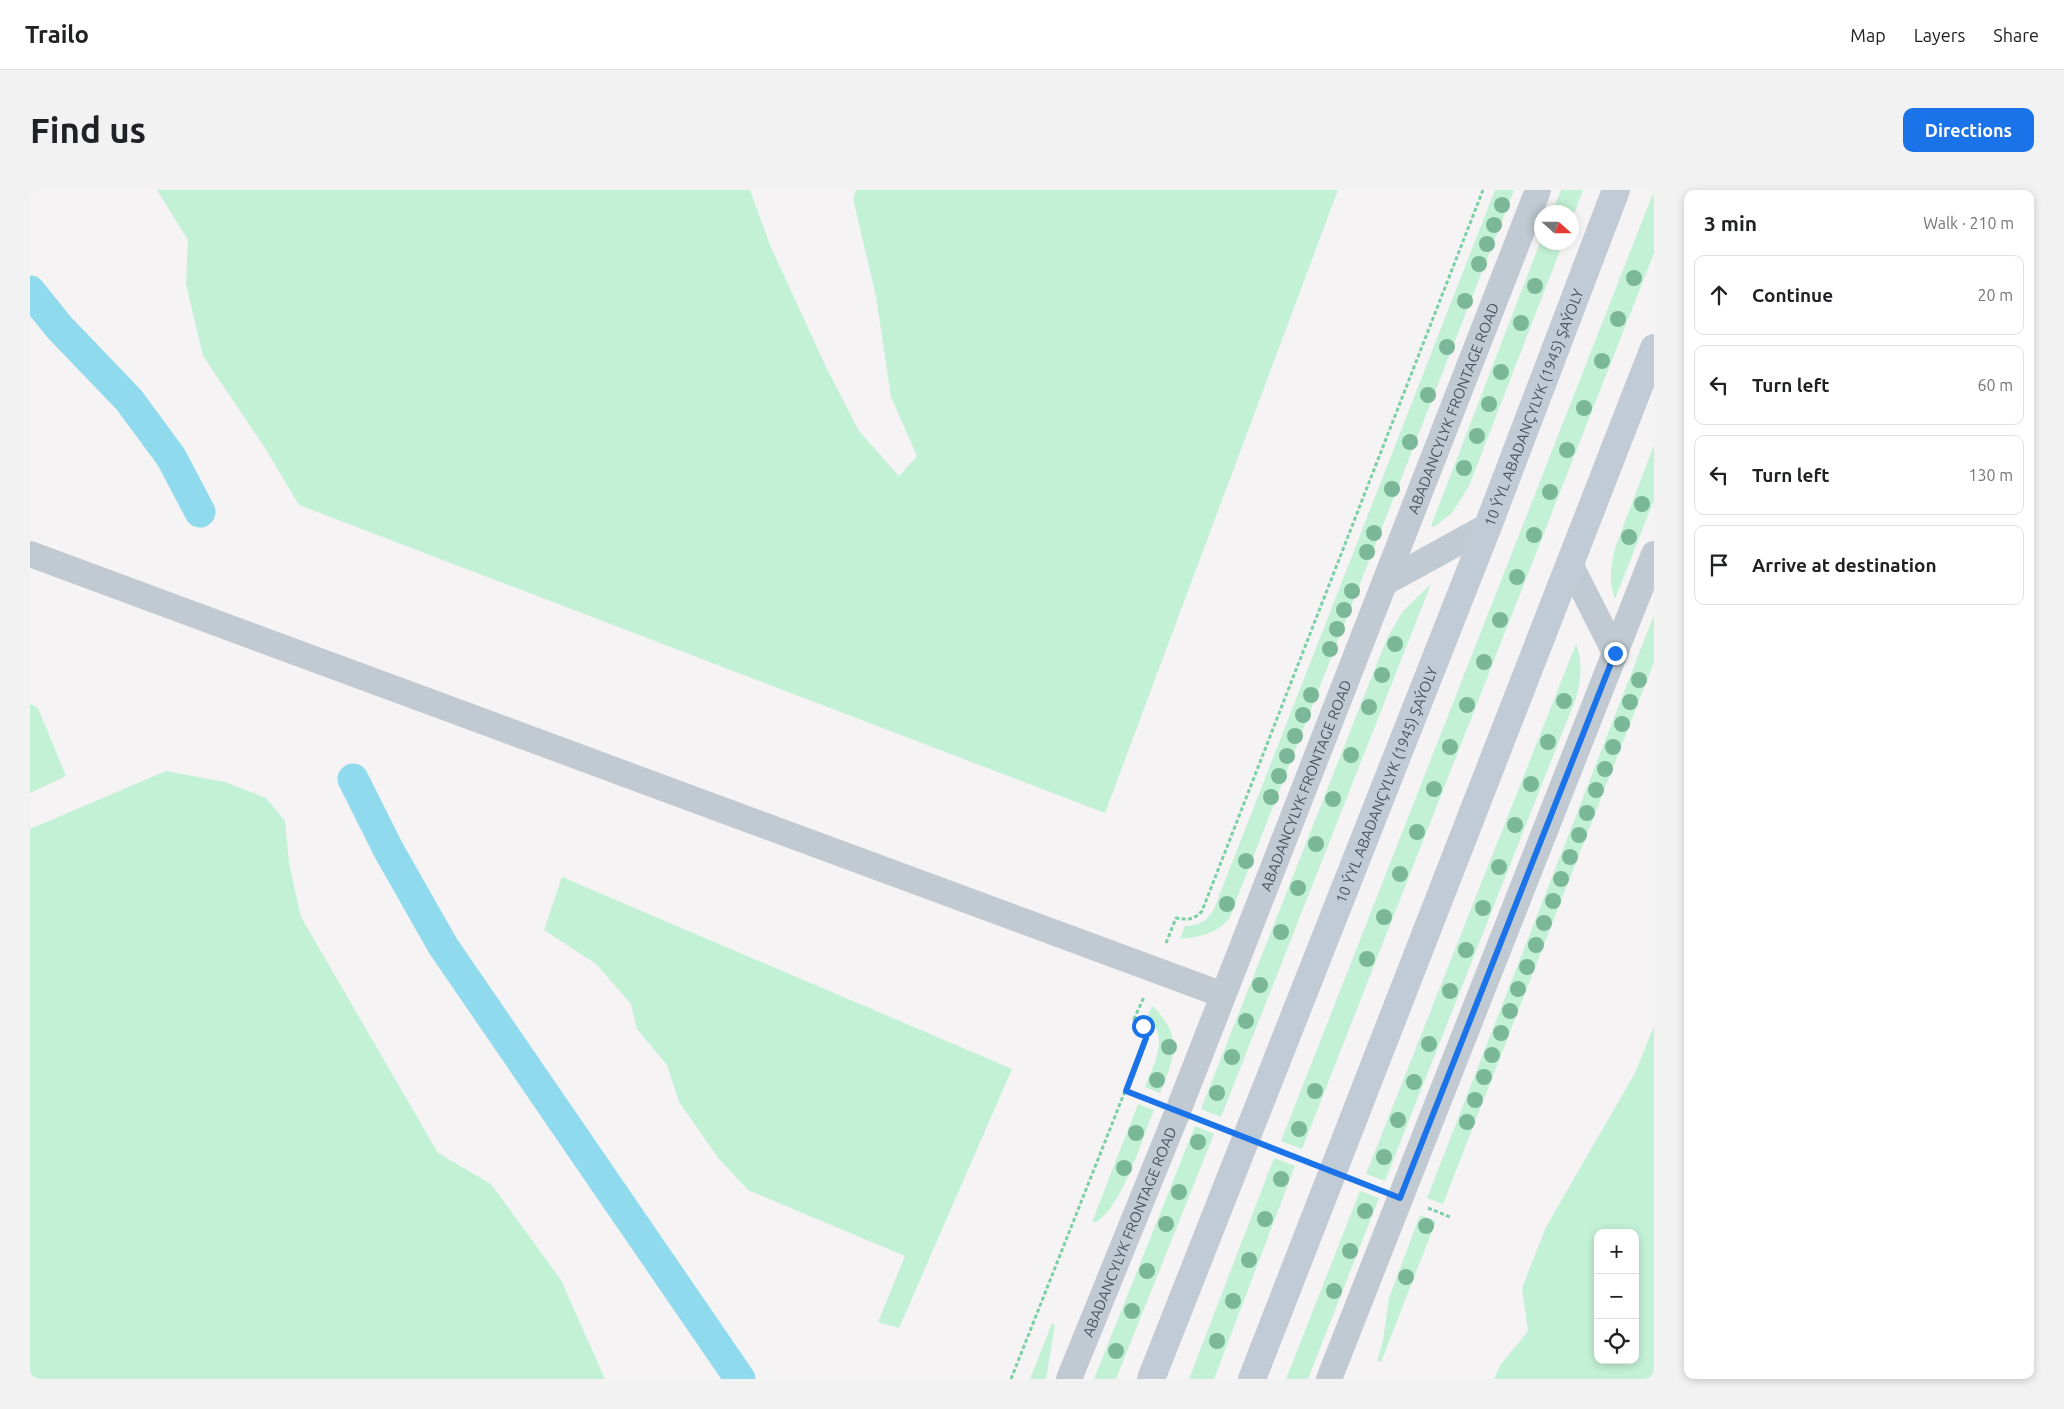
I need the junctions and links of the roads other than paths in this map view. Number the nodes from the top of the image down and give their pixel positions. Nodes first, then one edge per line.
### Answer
1 (1538, 190) edge
2 (1616, 190) edge
3 (1654, 348) edge
4 (1488, 526) junction
5 (30, 554) edge
6 (1654, 554) edge
7 (1570, 564) junction
8 (1386, 582) junction
9 (1615, 653) junction
10 (1223, 995) junction
11 (1069, 1379) edge
12 (1151, 1379) edge
13 (1252, 1379) edge
14 (1329, 1379) edge

1 - 8 street, ABADANCYLYK FRONTAGE ROAD
2 - 4 main road, 10 ÝYL ABADANÇYLYK (1945) ŞAÝOLY
3 - 7 main road
4 - 8 street
4 - 12 main road, 10 ÝYL ABADANÇYLYK (1945) ŞAÝOLY
5 - 10 street
6 - 9 street
7 - 9 street
7 - 13 main road
8 - 10 street, ABADANCYLYK FRONTAGE ROAD
9 - 14 street
10 - 11 street, ABADANCYLYK FRONTAGE ROAD

